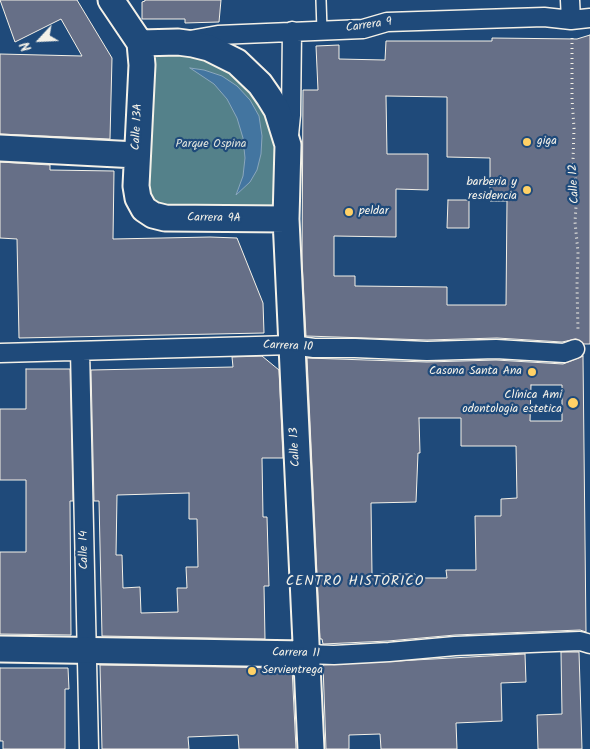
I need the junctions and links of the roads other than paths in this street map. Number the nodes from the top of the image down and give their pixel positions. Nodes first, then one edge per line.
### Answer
1 (112, 0) edge
2 (321, 0) edge
3 (570, 0) edge
4 (590, 18) edge
5 (570, 20) junction
6 (322, 30) junction
7 (292, 31) junction
8 (178, 42) junction
9 (140, 43) junction
10 (288, 145) junction
11 (0, 148) edge
12 (137, 155) junction
13 (144, 208) joint
14 (286, 219) junction
15 (292, 346) junction
16 (575, 349) road end
17 (80, 350) junction
18 (0, 353) edge
19 (590, 644) edge
20 (0, 649) edge
21 (87, 650) junction
22 (306, 654) junction
23 (89, 749) edge
24 (310, 749) edge

1 - 9 main road
2 - 6 lane
3 - 5 street
4 - 5 street, Carrera 9
5 - 6 street, Carrera 9
6 - 7 street, Carrera 9
7 - 8 street, Carrera 9
7 - 10 street, Calle 13
8 - 9 main road, Calle 13
8 - 10 main road, Calle 13
9 - 12 main road, Calle 13A
10 - 14 main road, Calle 13
11 - 12 main road
12 - 13 main road, Calle 13A
13 - 14 main road, Carrera 9A
14 - 15 main road, Calle 13
15 - 16 street, Carrera 10
15 - 17 street, Carrera 10
15 - 22 main road, Calle 13
17 - 18 street, Carrera 10
17 - 21 street, Calle 14
19 - 22 street, Carrera 11
20 - 21 main road, Carrera 11
21 - 22 main road, Carrera 11
21 - 23 street, Calle 14
22 - 24 main road, Calle 13

